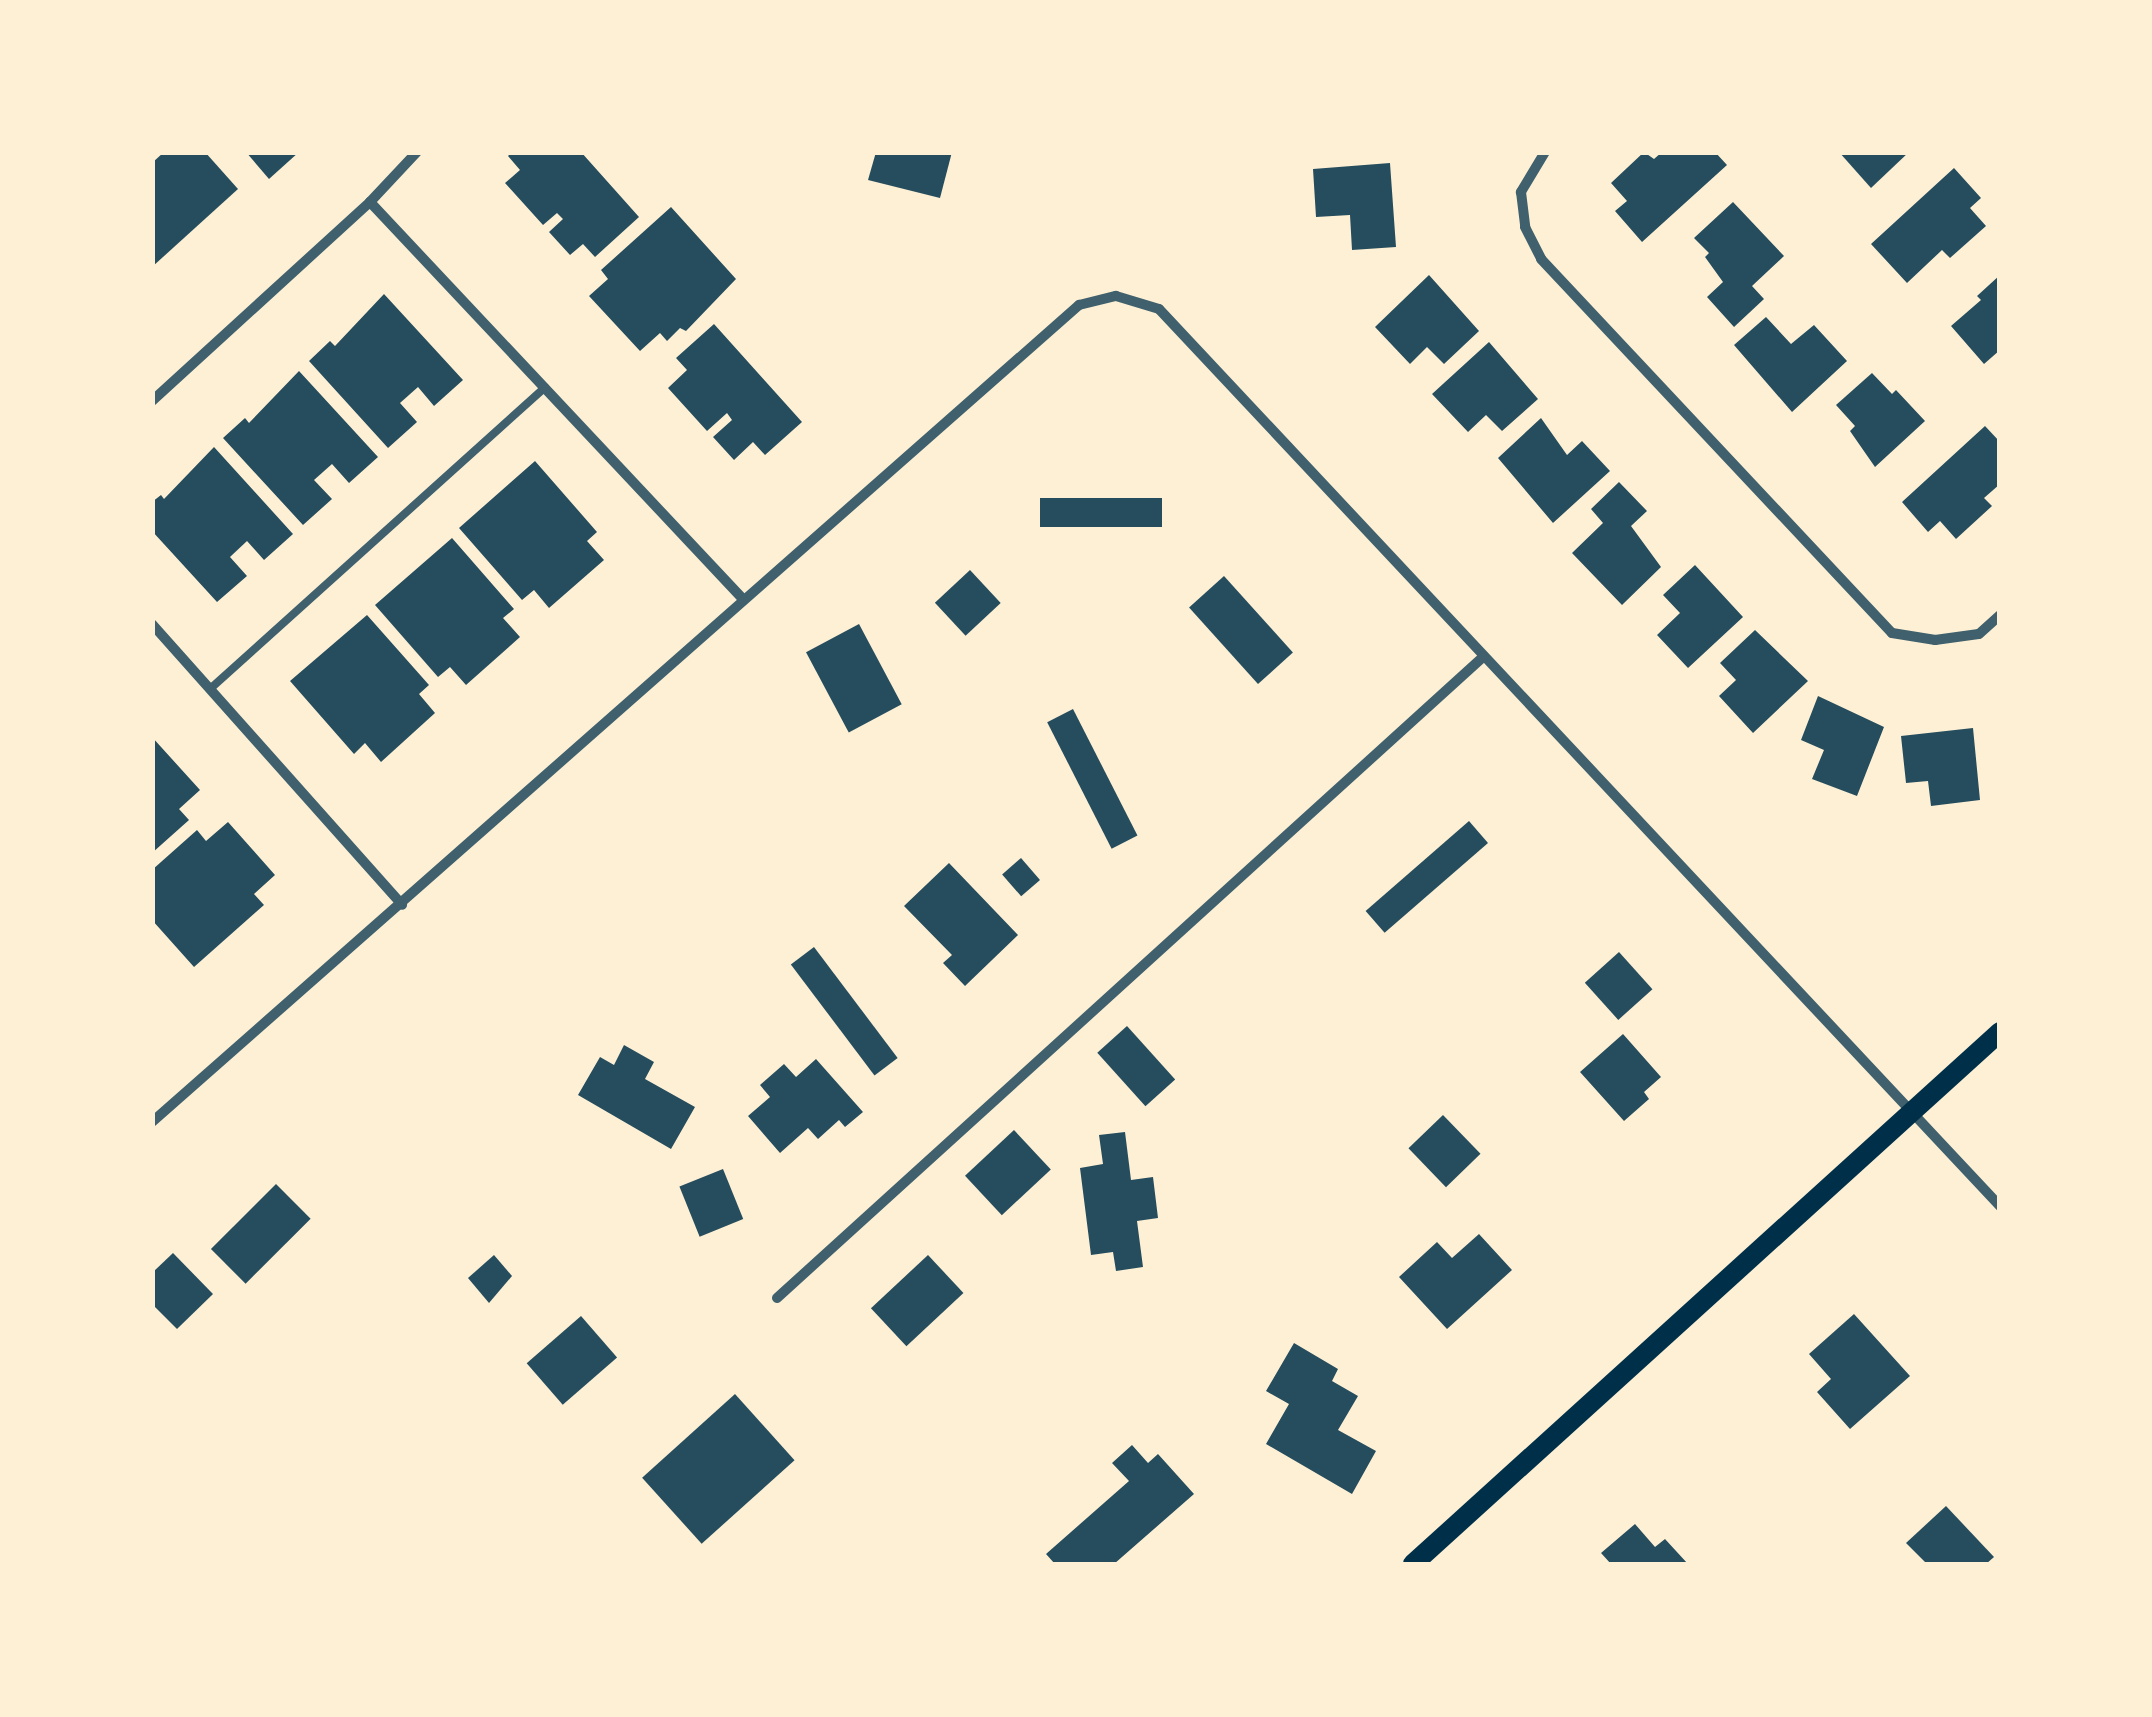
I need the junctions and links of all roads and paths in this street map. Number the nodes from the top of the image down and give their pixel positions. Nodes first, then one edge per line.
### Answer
1 (418, 152) edge
2 (1545, 152) edge
3 (370, 202) junction
4 (546, 387) junction
5 (152, 401) edge
6 (743, 599) junction
7 (2000, 615) edge
8 (152, 624) edge
9 (1483, 657) junction
10 (210, 689) junction
11 (402, 905) junction
12 (2000, 1032) edge
13 (1912, 1112) junction
14 (152, 1122) edge
15 (2000, 1206) edge
16 (777, 1298) dead end
17 (1413, 1564) edge

1 - 3 street
2 - 7 street
3 - 4 street
3 - 5 street
4 - 6 street
4 - 10 lane
6 - 9 street
6 - 11 street
8 - 10 street
9 - 13 street
9 - 16 street
10 - 11 street
11 - 14 street
12 - 13 main road
13 - 15 street
13 - 17 main road

